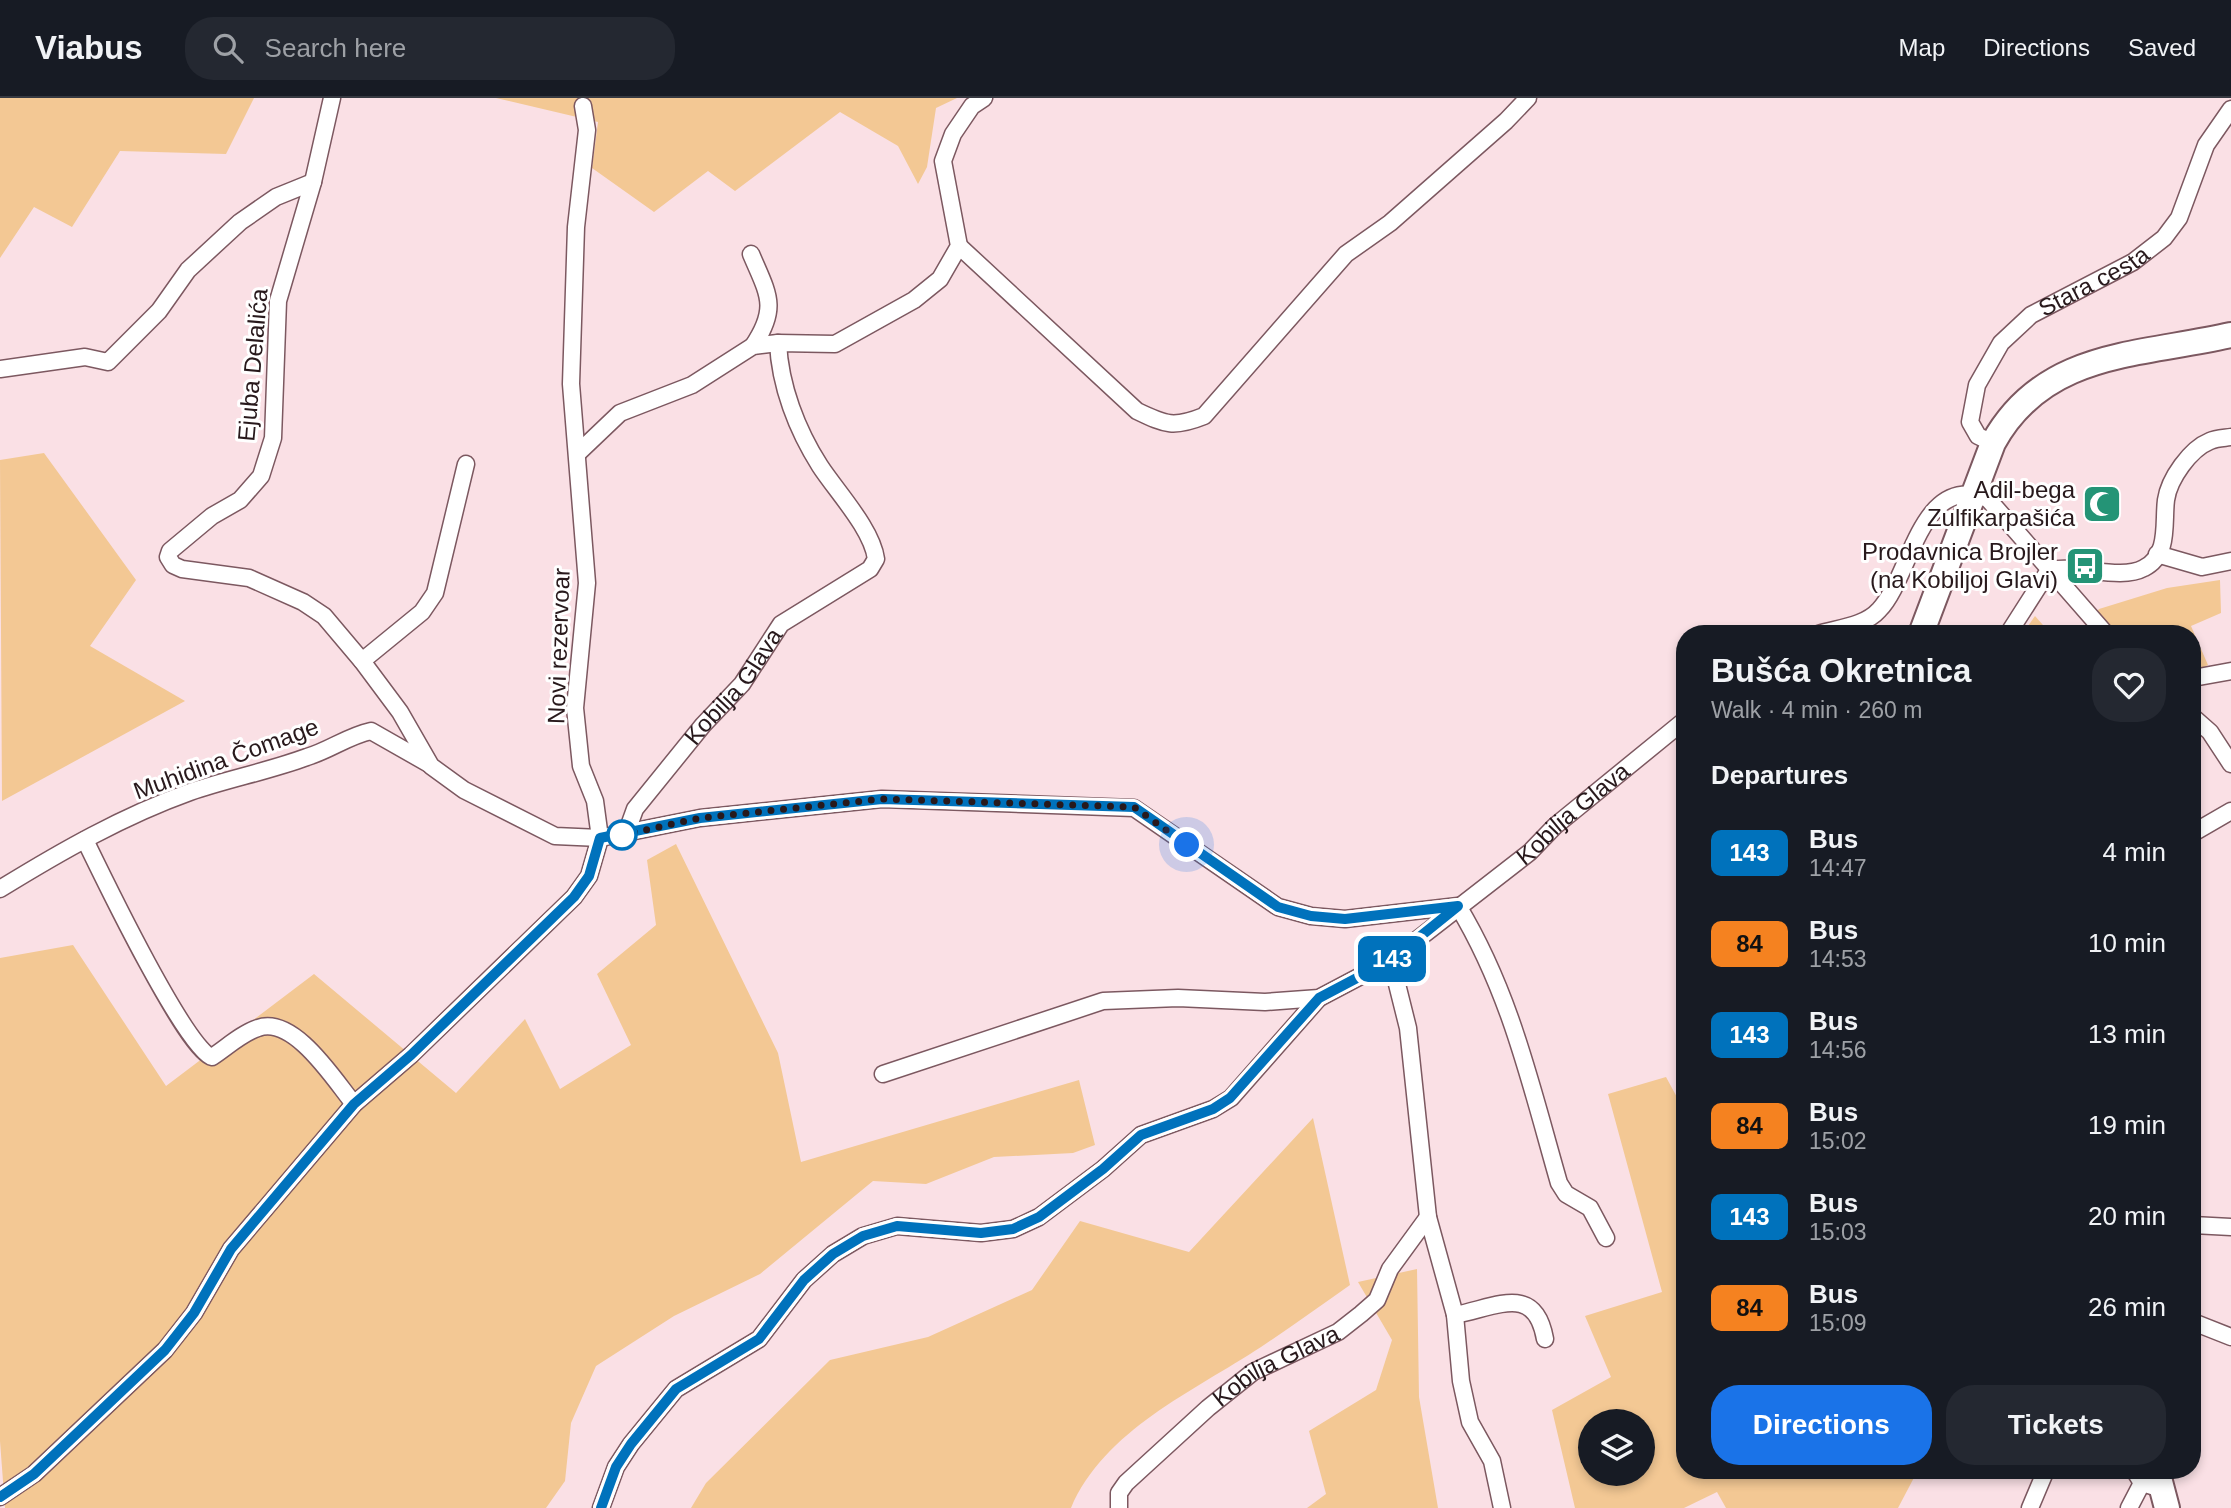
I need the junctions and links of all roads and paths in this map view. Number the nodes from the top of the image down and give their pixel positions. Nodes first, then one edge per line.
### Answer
1 (332, 98) edge
2 (985, 98) edge
3 (1528, 98) edge
4 (583, 106) dead end
5 (2231, 109) edge
6 (313, 182) junction
7 (959, 246) junction
8 (751, 254) dead end
9 (2231, 322) edge
10 (2231, 335) edge
11 (778, 343) junction
12 (753, 346) junction
13 (2182, 346) junction
14 (0, 369) edge
15 (2231, 437) edge
16 (1993, 443) junction
17 (578, 453) junction
18 (466, 464) dead end
19 (1973, 493) junction
20 (2157, 554) junction
21 (2231, 561) edge
22 (2049, 570) junction
23 (1851, 625) edge
24 (1924, 625) edge
25 (2014, 625) edge
26 (2098, 625) edge
27 (362, 661) junction
28 (2231, 671) edge
29 (2201, 677) edge
30 (2201, 724) edge
31 (1676, 727) edge
32 (2231, 764) edge
33 (431, 766) junction
34 (2231, 811) edge
35 (2201, 828) edge
36 (626, 834) junction
37 (600, 838) junction
38 (85, 840) junction
39 (0, 889) edge
40 (1458, 906) junction
41 (1391, 960) junction
42 (1319, 998) junction
43 (883, 1074) dead end
44 (354, 1104) junction
45 (1427, 1217) junction
46 (2201, 1225) edge
47 (2231, 1227) edge
48 (1606, 1238) dead end
49 (1455, 1315) junction
50 (2201, 1325) edge
51 (2231, 1337) edge
52 (1545, 1339) dead end
53 (2042, 1479) edge
54 (2153, 1484) edge
55 (0, 1497) edge
56 (601, 1508) edge
57 (1119, 1508) edge
58 (1502, 1508) edge
59 (2029, 1508) edge
60 (2129, 1508) edge

1 - 6 street, Ejuba Delalića
2 - 7 street
3 - 7 street
4 - 17 street, Novi rezervoar
5 - 16 street, Stara cesta
6 - 14 street
6 - 27 street, Ejuba Delalića
7 - 11 street
8 - 12 street
9 - 13 street
10 - 13 main road
11 - 12 street
11 - 36 street, Kobilja Glava
12 - 17 street
13 - 16 main road
15 - 20 street
16 - 19 main road
17 - 37 street, Novi rezervoar
18 - 27 street
19 - 22 street
19 - 23 street
19 - 24 main road
20 - 21 street
20 - 22 street
22 - 25 street
22 - 26 street
27 - 33 street, Ejuba Delalića
28 - 29 street
30 - 32 street
31 - 40 street, Kobilja Glava
33 - 37 street, Ejuba Delalića
33 - 38 street, Muhidina Čomage
34 - 35 street
36 - 37 street
36 - 40 street
37 - 44 street
38 - 39 street, Muhidina Čomage
38 - 44 street
40 - 41 street, Kobilja Glava
40 - 48 street
41 - 42 street, Kobilja Glava
41 - 45 street
42 - 43 street, Kobilja Glava
42 - 56 street, Kobilja Glava
44 - 55 street
45 - 49 street
45 - 57 street, Kobilja Glava
46 - 47 street
49 - 52 street
49 - 58 street
50 - 51 street
53 - 59 street
54 - 60 street

